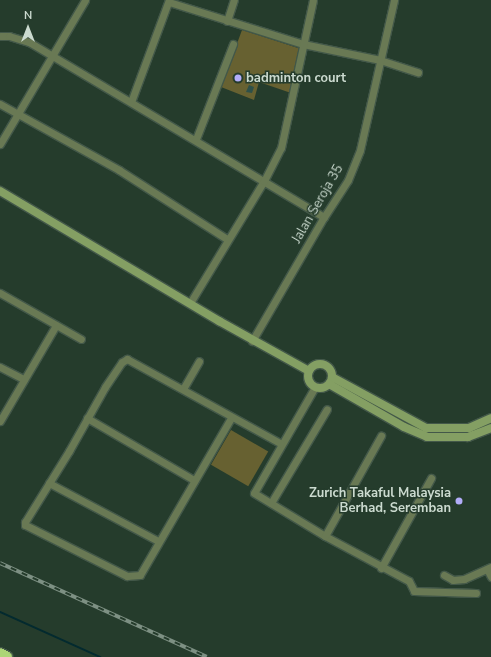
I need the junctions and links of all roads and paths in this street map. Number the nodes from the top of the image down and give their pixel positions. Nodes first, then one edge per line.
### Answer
1 (85, 0) edge
2 (234, 0) edge
3 (313, 0) edge
4 (394, 0) edge
5 (169, 1) edge
6 (227, 21) junction
7 (0, 36) edge
8 (233, 44) dead end
9 (303, 44) junction
10 (51, 55) junction
11 (380, 60) junction
12 (418, 72) dead end
13 (131, 102) junction
14 (0, 104) edge
15 (20, 113) junction
16 (196, 139) junction
17 (0, 144) edge
18 (264, 181) junction
19 (0, 191) edge
20 (324, 217) junction
21 (227, 239) junction
22 (0, 293) edge
23 (190, 303) junction
24 (56, 325) junction
25 (81, 340) dead end
26 (252, 340) junction
27 (199, 361) dead end
28 (0, 367) edge
29 (309, 371) junction
30 (24, 379) junction
31 (331, 381) junction
32 (314, 387) junction
33 (183, 389) junction
34 (326, 409) dead end
35 (87, 418) junction
36 (231, 418) junction
37 (491, 418) edge
38 (0, 421) edge
39 (491, 428) edge
40 (381, 436) dead end
41 (280, 443) junction
42 (431, 478) dead end
43 (194, 480) junction
44 (49, 483) junction
45 (271, 503) junction
46 (325, 536) junction
47 (158, 541) junction
48 (381, 568) junction
49 (489, 568) edge
50 (444, 575) dead end
51 (491, 576) edge
52 (476, 593) dead end
53 (0, 654) edge
54 (6, 657) edge

1 - 10 street
2 - 6 street
3 - 9 street
4 - 11 street, Jalan Seroja 35
5 - 6 street
5 - 13 street
6 - 9 street
7 - 10 street
8 - 16 street
9 - 11 street
9 - 18 street
10 - 13 street
10 - 15 street
11 - 12 street
11 - 20 street, Jalan Seroja 35
13 - 16 street
14 - 15 street
15 - 17 street
15 - 21 street
16 - 18 street
18 - 20 street
18 - 21 street
19 - 23 street
20 - 26 street, Jalan Seroja 35
21 - 23 street
22 - 24 street
23 - 26 street
24 - 25 street
24 - 30 street
26 - 29 street
27 - 33 street
28 - 30 street
29 - 31 street
29 - 32 street
30 - 38 street
31 - 32 street
31 - 37 street
31 - 39 street
32 - 41 street
33 - 35 street
33 - 36 street
34 - 45 street
35 - 43 street
35 - 44 street
36 - 41 street
36 - 43 street
40 - 46 street
41 - 45 street
42 - 48 street
43 - 47 street
44 - 47 street
44 - 47 street
45 - 46 street
46 - 48 street
48 - 52 street
49 - 50 street
49 - 51 street
53 - 54 highway

